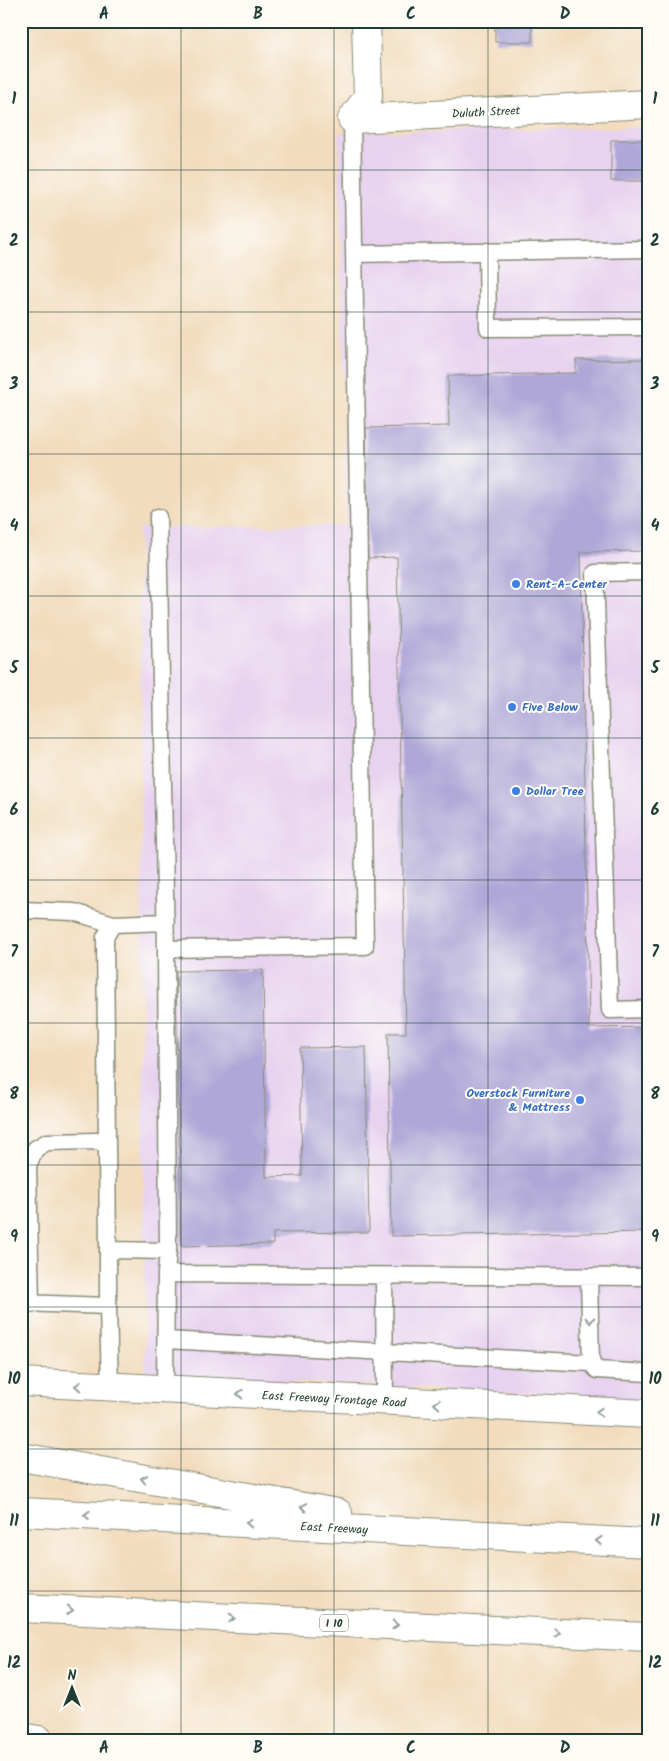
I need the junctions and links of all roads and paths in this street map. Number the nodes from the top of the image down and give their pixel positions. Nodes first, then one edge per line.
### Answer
1 (366, 21) edge
2 (648, 104) edge
3 (352, 119) junction
4 (648, 248) edge
5 (487, 251) junction
6 (354, 254) junction
7 (648, 328) edge
8 (158, 517) dead end
9 (648, 572) edge
10 (21, 910) edge
11 (166, 922) junction
12 (112, 924) junction
13 (166, 949) junction
14 (648, 1008) edge
15 (107, 1145) junction
16 (108, 1250) junction
17 (168, 1251) junction
18 (166, 1274) junction
19 (384, 1276) junction
20 (589, 1277) junction
21 (648, 1277) edge
22 (26, 1304) edge
23 (108, 1306) junction
24 (166, 1340) junction
25 (385, 1352) junction
26 (591, 1363) junction
27 (648, 1373) edge
28 (21, 1382) edge
29 (110, 1388) junction
30 (165, 1390) junction
31 (385, 1402) junction
32 (648, 1414) edge
33 (21, 1457) edge
34 (21, 1512) edge
35 (455, 1534) junction
36 (648, 1543) edge
37 (21, 1608) edge
38 (648, 1637) edge
39 (21, 1737) edge
40 (39, 1740) edge

1 - 3 main road
2 - 3 main road, Duluth Street
3 - 6 lane
4 - 5 lane
5 - 6 lane
5 - 7 lane
6 - 13 lane
8 - 11 lane
9 - 14 lane
10 - 12 lane
11 - 12 lane
11 - 13 lane
12 - 15 lane
13 - 17 lane
15 - 16 lane
15 - 22 lane
16 - 17 lane
16 - 23 lane
17 - 18 lane
18 - 19 lane
18 - 24 lane
19 - 20 lane
19 - 25 lane
20 - 21 lane
20 -> 26 lane
22 - 23 lane
23 - 29 lane
24 - 25 lane
24 - 30 lane
25 - 26 lane
25 - 31 lane
26 - 27 lane
29 -> 28 main road, East Freeway Frontage Road
29 - 30 main road, East Freeway Frontage Road
31 -> 30 main road, East Freeway Frontage Road
32 -> 31 main road, East Freeway Frontage Road
35 -> 33 main road
35 -> 34 main road, East Freeway
36 -> 35 main road, East Freeway
37 -> 38 main road, I 10
39 - 40 main road

